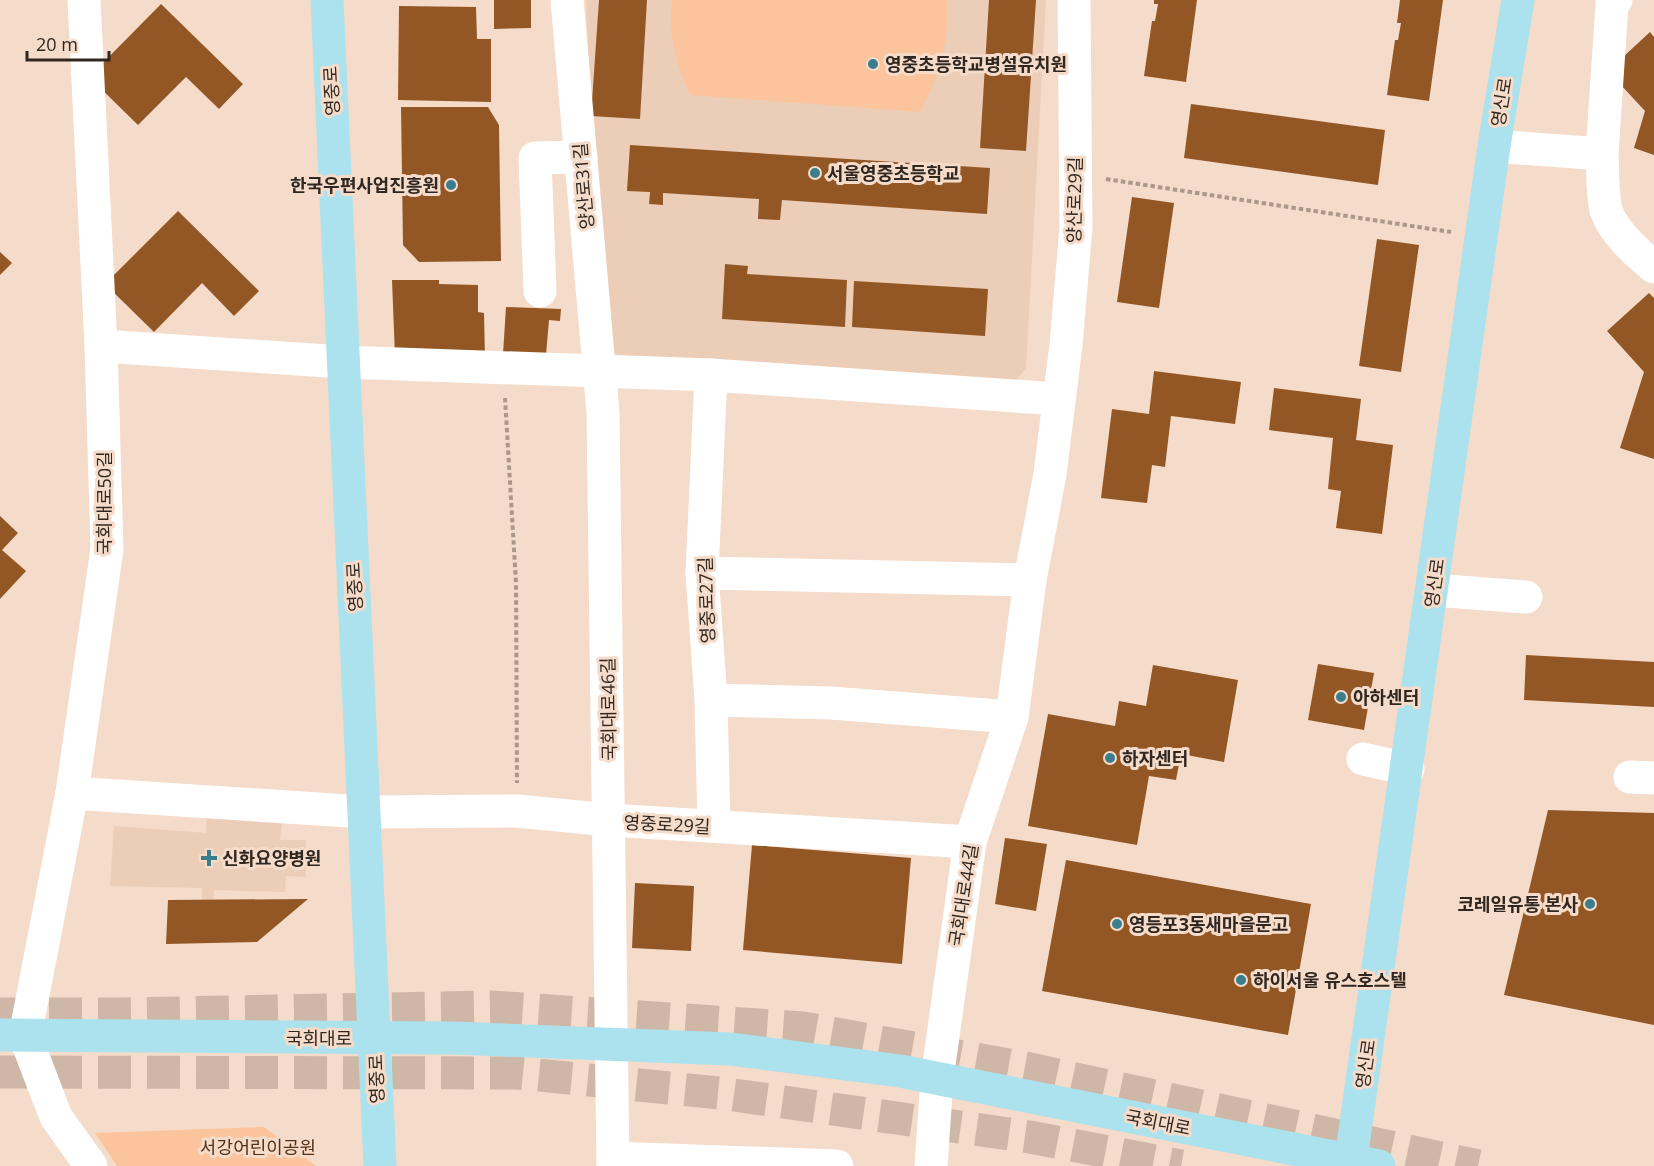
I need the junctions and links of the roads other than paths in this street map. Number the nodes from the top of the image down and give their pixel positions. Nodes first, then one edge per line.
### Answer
1 (84, 0) edge
2 (327, 0) edge
3 (567, 0) edge
4 (1074, 0) edge
5 (1518, 0) edge
6 (1616, 0) edge
7 (1494, 146) junction
8 (1602, 154) junction
9 (581, 157) junction
10 (1654, 267) edge
11 (540, 291) dead end
12 (101, 346) junction
13 (343, 362) junction
14 (600, 372) junction
15 (711, 375) junction
16 (1058, 399) junction
17 (702, 573) junction
18 (1030, 580) junction
19 (1433, 590) junction
20 (1526, 597) dead end
21 (711, 700) junction
22 (1012, 717) junction
23 (1363, 759) dead end
24 (1408, 769) junction
25 (72, 793) junction
26 (364, 812) junction
27 (609, 820) junction
28 (714, 826) junction
29 (970, 842) junction
30 (12, 1036) edge
31 (375, 1038) junction
32 (612, 1045) junction
33 (937, 1079) junction
34 (613, 1162) edge
35 (1360, 1164) edge
36 (91, 1166) edge
37 (380, 1166) edge
38 (837, 1166) edge
39 (931, 1166) edge

1 - 12 street, 국회대로50길
2 - 13 main road, 영중로
3 - 9 street, 양산로31길
4 - 16 street, 양산로29길
5 - 7 main road, 영신로
6 - 8 street
7 - 8 street
7 - 19 main road, 영신로
8 - 10 street
9 - 11 street
9 - 14 street, 양산로31길
12 - 13 street
12 - 25 street, 국회대로50길
13 - 14 street
13 - 26 main road, 영중로
14 - 15 street
14 - 27 street, 국회대로46길
15 - 16 street
15 - 17 street, 영중로27길
16 - 18 street, 국회대로44길
17 - 18 street
17 - 21 street, 영중로27길
18 - 22 street, 국회대로44길
19 - 20 street
19 - 24 main road, 영신로
21 - 22 street
21 - 28 street, 영중로27길
22 - 29 street, 국회대로44길
23 - 24 street
24 - 35 main road, 영신로
25 - 26 street
25 - 30 street, 국회대로50길
26 - 27 street, 영중로29길
26 - 31 main road, 영중로
27 - 28 street, 영중로29길
27 - 32 street, 국회대로46길
28 - 29 street, 영중로29길
29 - 33 street, 국회대로44길
30 - 31 main road, 국회대로
30 - 36 street
31 - 32 main road, 국회대로
31 - 37 main road, 영중로
32 - 33 main road, 국회대로
32 - 34 street
33 - 35 main road, 국회대로
33 - 39 street
34 - 38 street

